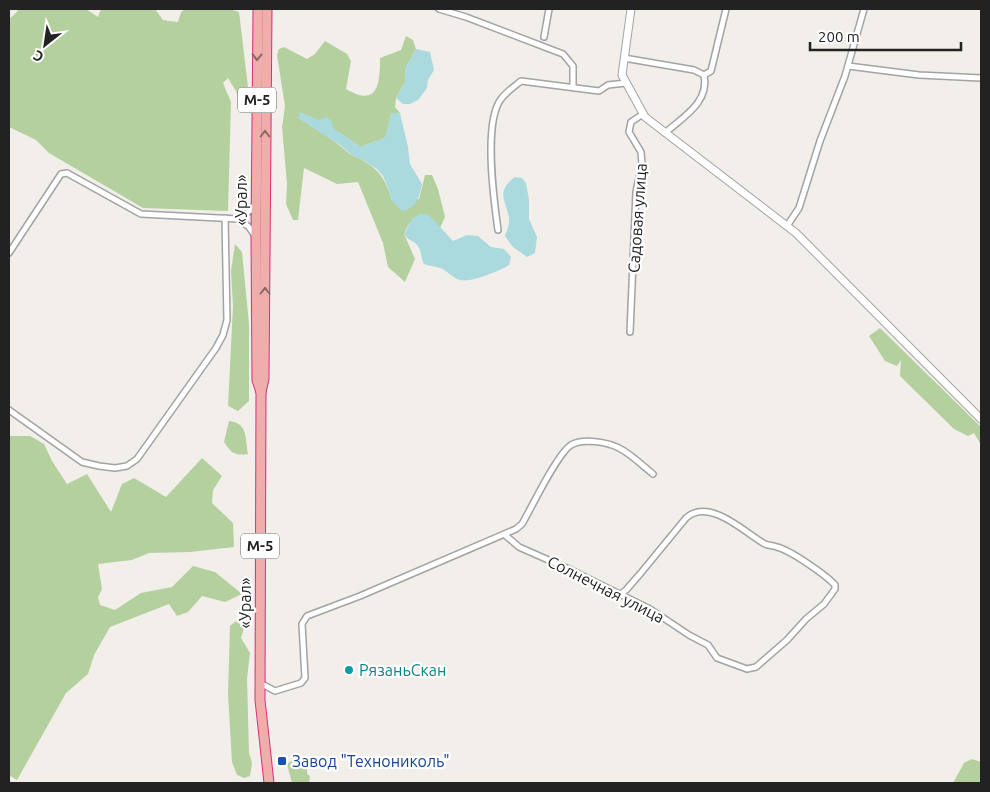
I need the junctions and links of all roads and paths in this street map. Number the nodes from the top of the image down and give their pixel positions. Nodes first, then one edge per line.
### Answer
1 (258, 9) edge
2 (267, 9) edge
3 (439, 9) edge
4 (548, 9) edge
5 (631, 9) edge
6 (726, 9) edge
7 (864, 9) edge
8 (544, 37) dead end
9 (624, 58) junction
10 (848, 66) junction
11 (704, 75) junction
12 (981, 78) edge
13 (626, 83) junction
14 (573, 87) junction
15 (643, 114) junction
16 (665, 132) junction
17 (256, 203) junction
18 (225, 218) junction
19 (238, 220) junction
20 (787, 226) junction
21 (498, 230) dead end
22 (256, 236) junction
23 (9, 252) edge
24 (630, 332) dead end
25 (261, 392) junction
26 (9, 410) edge
27 (981, 419) edge
28 (653, 474) dead end
29 (506, 535) junction
30 (620, 594) junction
31 (260, 682) junction
32 (267, 782) edge

1 -> 17 highway, «Урал» / М-5
25 -> 2 highway, «Урал» / М-5
3 - 14 street
4 - 8 street
5 - 9 street
6 - 11 street
7 - 10 street
9 - 11 street
9 - 13 street
10 - 12 street
10 - 20 street
11 - 16 street
13 - 14 street
13 - 15 street
14 - 21 street
15 - 16 street
15 - 24 street, Садовая улица
16 - 20 street
17 - 19 street
17 - 22 highway, «Урал» / М-5
18 - 19 street
18 - 23 street
18 - 26 street
19 - 22 street
20 - 27 street
22 - 25 highway, «Урал» / М-5
25 - 31 highway, «Урал» / М-5
28 - 29 street
29 - 30 street, Солнечная улица
29 - 31 street
30 - 30 street, Солнечная улица
31 - 32 highway, «Урал» / М-5

